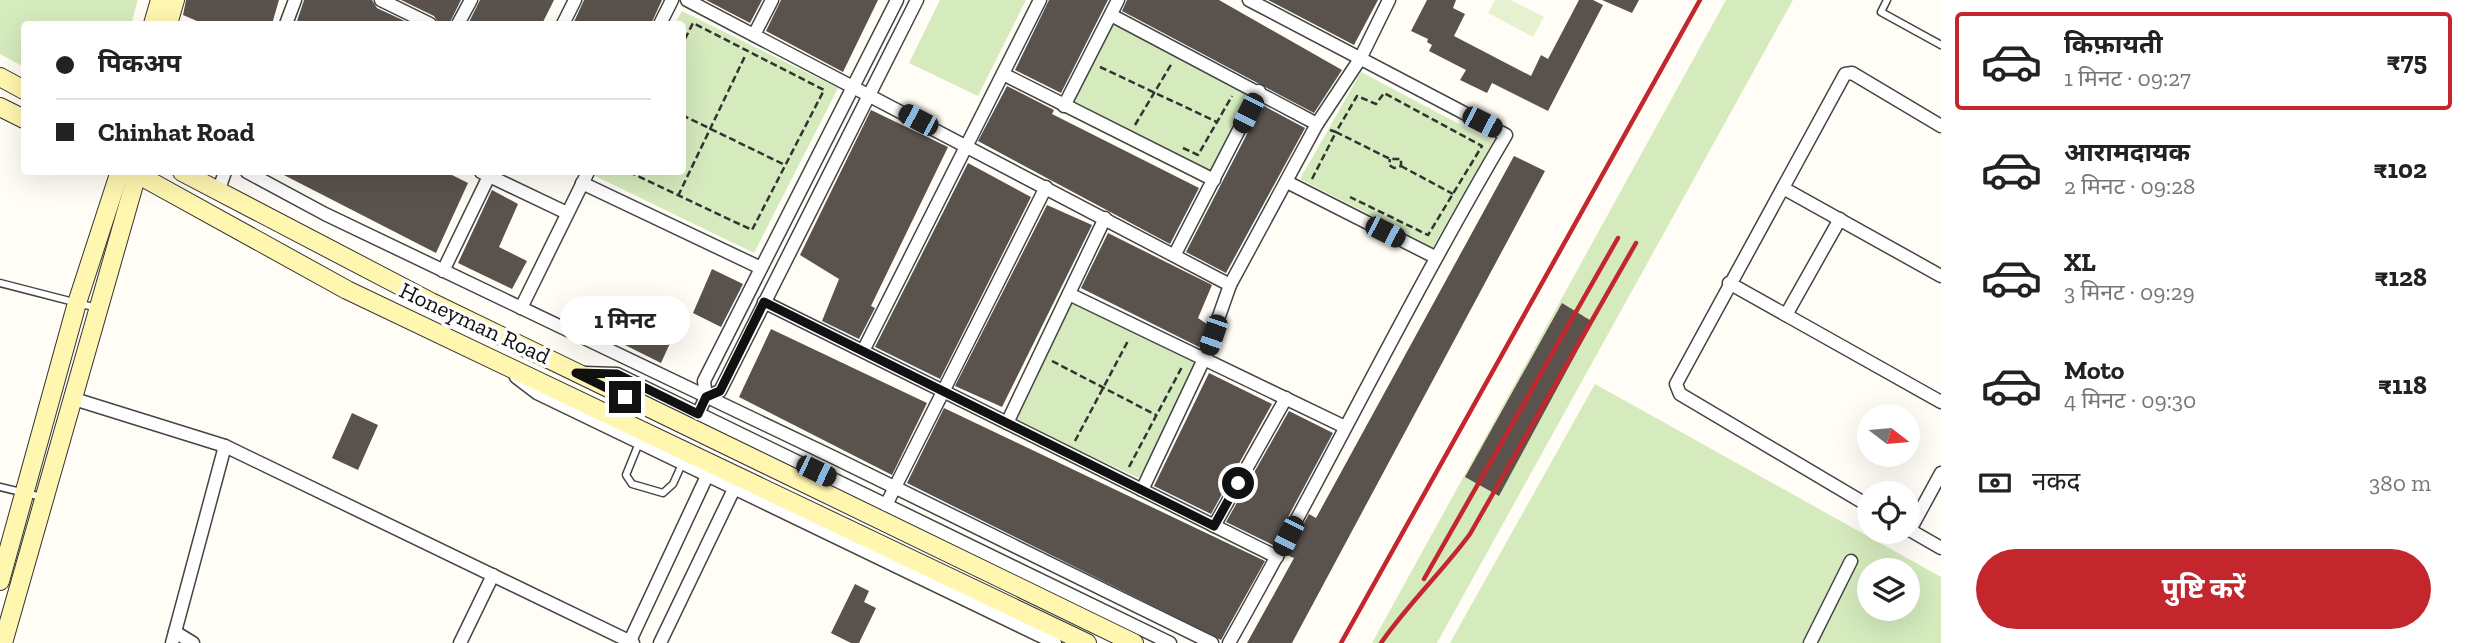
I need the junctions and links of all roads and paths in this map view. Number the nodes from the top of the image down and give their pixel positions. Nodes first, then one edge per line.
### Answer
1 (160, 0) edge
2 (175, 0) edge
3 (295, 0) edge
4 (381, 0) edge
5 (471, 0) edge
6 (575, 0) edge
7 (672, 0) edge
8 (687, 0) edge
9 (772, 0) edge
10 (897, 0) edge
11 (916, 0) edge
12 (1040, 0) edge
13 (1118, 0) edge
14 (1249, 0) edge
15 (1389, 0) edge
16 (1887, 0) edge
17 (1111, 15) junction
18 (167, 21) edge
19 (169, 21) edge
20 (287, 21) edge
21 (424, 21) edge
22 (460, 21) edge
23 (564, 21) edge
24 (662, 21) edge
25 (754, 35) junction
26 (686, 37) edge
27 (1941, 45) edge
28 (747, 53) junction
29 (1360, 59) junction
30 (1087, 60) junction
31 (1174, 60) dead end
32 (1003, 74) junction
33 (0, 77) edge
34 (853, 86) junction
35 (21, 88) edge
36 (1235, 91) dead end
37 (1259, 91) junction
38 (1155, 93) junction
39 (869, 95) junction
40 (1064, 106) junction
41 (0, 107) edge
42 (686, 117) edge
43 (21, 118) edge
44 (1124, 120) dead end
45 (1217, 122) junction
46 (1317, 124) junction
47 (1941, 125) edge
48 (708, 129) junction
49 (1336, 132) junction
50 (1173, 143) dead end
51 (966, 145) junction
52 (1390, 159) junction
53 (785, 166) junction
54 (1401, 166) junction
55 (116, 175) edge
56 (138, 175) edge
57 (143, 175) edge
58 (187, 175) edge
59 (224, 175) edge
60 (253, 175) edge
61 (486, 175) edge
62 (491, 175) edge
63 (635, 175) edge
64 (585, 177) edge
65 (1214, 180) junction
66 (1287, 182) junction
67 (1322, 184) dead end
68 (1046, 187) junction
69 (1783, 188) junction
70 (218, 192) junction
71 (1452, 193) junction
72 (1346, 195) dead end
73 (678, 196) junction
74 (1466, 202) junction
75 (567, 213) junction
76 (1105, 218) junction
77 (1840, 219) junction
78 (1175, 254) junction
79 (1435, 257) junction
80 (761, 268) junction
81 (443, 271) junction
82 (1941, 276) edge
83 (1729, 283) junction
84 (0, 284) edge
85 (1230, 285) junction
86 (1069, 294) junction
87 (764, 302) junction
88 (77, 303) junction
89 (97, 308) junction
90 (521, 308) junction
91 (1786, 315) junction
92 (1130, 336) dead end
93 (607, 349) junction
94 (863, 351) junction
95 (492, 358) junction
96 (1204, 359) junction
97 (1048, 363) dead end
98 (1184, 363) dead end
99 (576, 373) junction
100 (617, 374) junction
101 (1104, 388) junction
102 (942, 391) junction
103 (706, 397) junction
104 (71, 398) junction
105 (1286, 398) junction
106 (1941, 402) edge
107 (698, 414) junction
108 (1156, 415) junction
109 (1007, 423) junction
110 (1343, 426) junction
111 (1065, 436) dead end
112 (1075, 441) junction
113 (639, 443) junction
114 (225, 446) junction
115 (1086, 446) dead end
116 (1118, 462) dead end
117 (682, 464) junction
118 (1941, 473) edge
119 (707, 477) junction
120 (0, 487) edge
121 (893, 488) junction
122 (734, 489) junction
123 (1142, 490) junction
124 (24, 494) junction
125 (45, 498) junction
126 (1857, 499) edge
127 (886, 505) junction
128 (1920, 510) edge
129 (1214, 526) junction
130 (1920, 536) edge
131 (1941, 548) edge
132 (1277, 557) junction
133 (1851, 561) dead end
134 (493, 575) junction
135 (0, 581) edge
136 (3, 637) edge
137 (174, 638) edge
138 (630, 642) edge
139 (192, 643) edge
140 (460, 643) edge
141 (660, 643) edge
142 (1055, 643) edge
143 (1087, 643) edge
144 (1134, 643) edge
145 (1170, 643) edge
146 (1212, 643) edge
147 (1229, 643) edge
148 (1810, 643) edge

1 - 18 street
2 - 19 street
3 - 20 street
4 - 21 street
5 - 22 street
6 - 23 street
7 - 24 street
8 - 25 street
9 - 25 street
10 - 34 street
11 - 39 street
12 - 32 street
13 - 17 street
14 - 29 street
15 - 29 street
16 - 27 lane
17 - 30 street
17 - 37 street
25 - 34 street
26 - 28 path
28 - 48 path
28 - 53 path
29 - 46 street
29 - 74 street
30 - 38 path
30 - 40 street
31 - 38 path
32 - 40 street
32 - 51 street
33 - 35 street
34 - 39 street
34 - 80 street
36 - 45 path
37 - 46 street
37 - 65 street
38 - 44 path
38 - 45 path
39 - 51 street
39 - 87 street
40 - 65 street
41 - 43 street
42 - 48 path
45 - 50 path
46 - 49 path
46 - 66 street
47 - 69 street
48 - 53 path
48 - 73 path
49 - 52 path
49 - 67 path
49 - 71 path
51 - 68 street
51 - 94 street
52 - 54 path
52 - 54 path
53 - 73 path
54 - 71 path
55 - 88 street
56 - 89 street
57 - 95 street, Honeyman Road
58 - 70 street
59 - 70 street
60 - 81 street
61 - 81 street
62 - 75 street
63 - 73 path
64 - 75 street
64 - 80 street
65 - 78 street
66 - 79 street
66 - 85 street
68 - 76 street
68 - 102 street
69 - 77 street
69 - 83 street
70 - 99 street
71 - 72 path
71 - 74 path
74 - 79 street
75 - 90 street
76 - 78 street
76 - 86 street
77 - 82 street
77 - 91 street
78 - 85 street
79 - 110 street
80 - 103 street
81 - 90 street
83 - 91 street
83 - 126 street
84 - 88 lane
85 - 96 street
86 - 96 street
86 - 109 street
87 - 94 street
87 - 103 street
88 - 89 lane
88 - 124 street
89 - 104 street
90 - 93 street
91 - 106 street
92 - 101 path
93 - 100 street
93 - 103 street
94 - 102 street
95 - 113 street
95 - 143 street, Honeyman Road
96 - 105 street
96 - 123 street
97 - 101 path
98 - 108 path
99 - 100 street
99 - 144 street
100 - 107 street
101 - 108 path
101 - 112 path
102 - 109 street
102 - 121 street
103 - 107 street
103 - 121 street
104 - 114 street
104 - 125 street
105 - 110 street
105 - 129 street
107 - 127 street
108 - 116 path
109 - 123 street
110 - 132 street
111 - 112 path
112 - 115 path
113 - 117 street
113 - 117 lane
114 - 134 street
114 - 137 street
117 - 119 street
118 - 128 street
119 - 122 street
119 - 138 street
120 - 124 lane
121 - 127 street
121 - 146 street
122 - 141 street
122 - 142 street
123 - 129 street
124 - 125 lane
124 - 135 street
125 - 136 street
127 - 145 street
129 - 132 street
130 - 131 street
132 - 147 street
133 - 148 street
134 - 138 street
134 - 140 street
137 - 139 street

